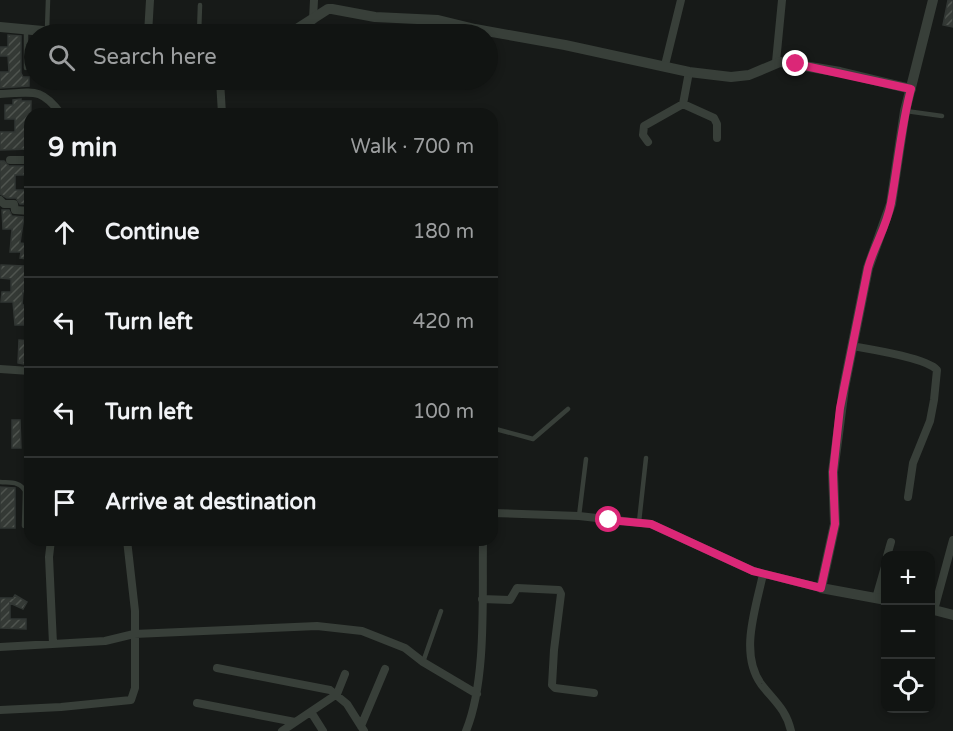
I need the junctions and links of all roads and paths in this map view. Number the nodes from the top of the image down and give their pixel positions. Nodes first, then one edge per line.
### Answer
1 (48, 0) edge
2 (150, 0) edge
3 (314, 0) edge
4 (681, 0) edge
5 (782, 0) edge
6 (933, 0) edge
7 (200, 5) dead end
8 (313, 20) junction
9 (47, 24) edge
10 (149, 24) edge
11 (199, 24) edge
12 (306, 24) edge
13 (454, 24) edge
14 (0, 27) edge
15 (24, 31) edge
16 (498, 33) edge
17 (776, 62) junction
18 (665, 65) junction
19 (689, 72) junction
20 (911, 89) junction
21 (221, 90) edge
22 (0, 94) edge
23 (683, 104) junction
24 (56, 108) edge
25 (222, 108) edge
26 (905, 111) junction
27 (942, 116) dead end
28 (717, 138) dead end
29 (648, 142) dead end
30 (10, 160) dead end
31 (24, 160) edge
32 (0, 200) edge
33 (24, 211) edge
34 (852, 346) junction
35 (0, 369) edge
36 (24, 371) edge
37 (568, 409) dead end
38 (498, 430) edge
39 (646, 458) dead end
40 (586, 459) dead end
41 (0, 482) edge
42 (24, 489) edge
43 (908, 497) dead end
44 (498, 513) edge
45 (579, 516) junction
46 (639, 522) junction
47 (953, 540) edge
48 (891, 542) dead end
49 (50, 546) edge
50 (128, 546) edge
51 (483, 546) edge
52 (889, 551) edge
53 (762, 574) junction
54 (821, 588) junction
55 (482, 599) junction
56 (880, 599) edge
57 (934, 605) edge
58 (441, 611) dead end
59 (935, 611) edge
60 (953, 615) edge
61 (134, 634) junction
62 (53, 644) junction
63 (0, 647) edge
64 (423, 662) junction
65 (217, 668) dead end
66 (385, 669) dead end
67 (345, 674) dead end
68 (594, 693) dead end
69 (337, 694) junction
70 (477, 694) junction
71 (198, 703) dead end
72 (0, 710) edge
73 (311, 712) junction
74 (295, 722) junction
75 (362, 729) edge
76 (282, 731) edge
77 (323, 731) edge
78 (466, 731) edge
79 (791, 731) edge

1 - 9 lane
2 - 10 street
3 - 8 street
4 - 18 street
5 - 17 street
6 - 20 street
7 - 11 lane
8 - 12 street
8 - 13 street
14 - 15 street
16 - 18 street
17 - 19 street
17 - 20 street
18 - 19 street
19 - 23 street
20 - 26 street
21 - 25 street
22 - 24 street
23 - 28 street
23 - 29 street
26 - 27 lane
26 - 34 street
30 - 31 street
32 - 33 street
34 - 43 street
34 - 54 street
35 - 36 street
37 - 38 lane
39 - 46 lane
40 - 45 lane
41 - 42 lane
44 - 45 street
45 - 46 street
46 - 53 street
47 - 57 street
48 - 52 street
49 - 62 street
50 - 61 street
51 - 55 street
53 - 54 street
53 - 79 street
54 - 56 street
55 - 68 street
55 - 70 street
58 - 64 lane
59 - 60 street
61 - 62 street
61 - 64 street
61 - 72 street
62 - 63 street
64 - 70 street
65 - 69 street
66 - 75 street
67 - 69 street
69 - 73 street
69 - 75 street
70 - 78 street
71 - 74 street
73 - 74 street
73 - 77 street
74 - 76 street

